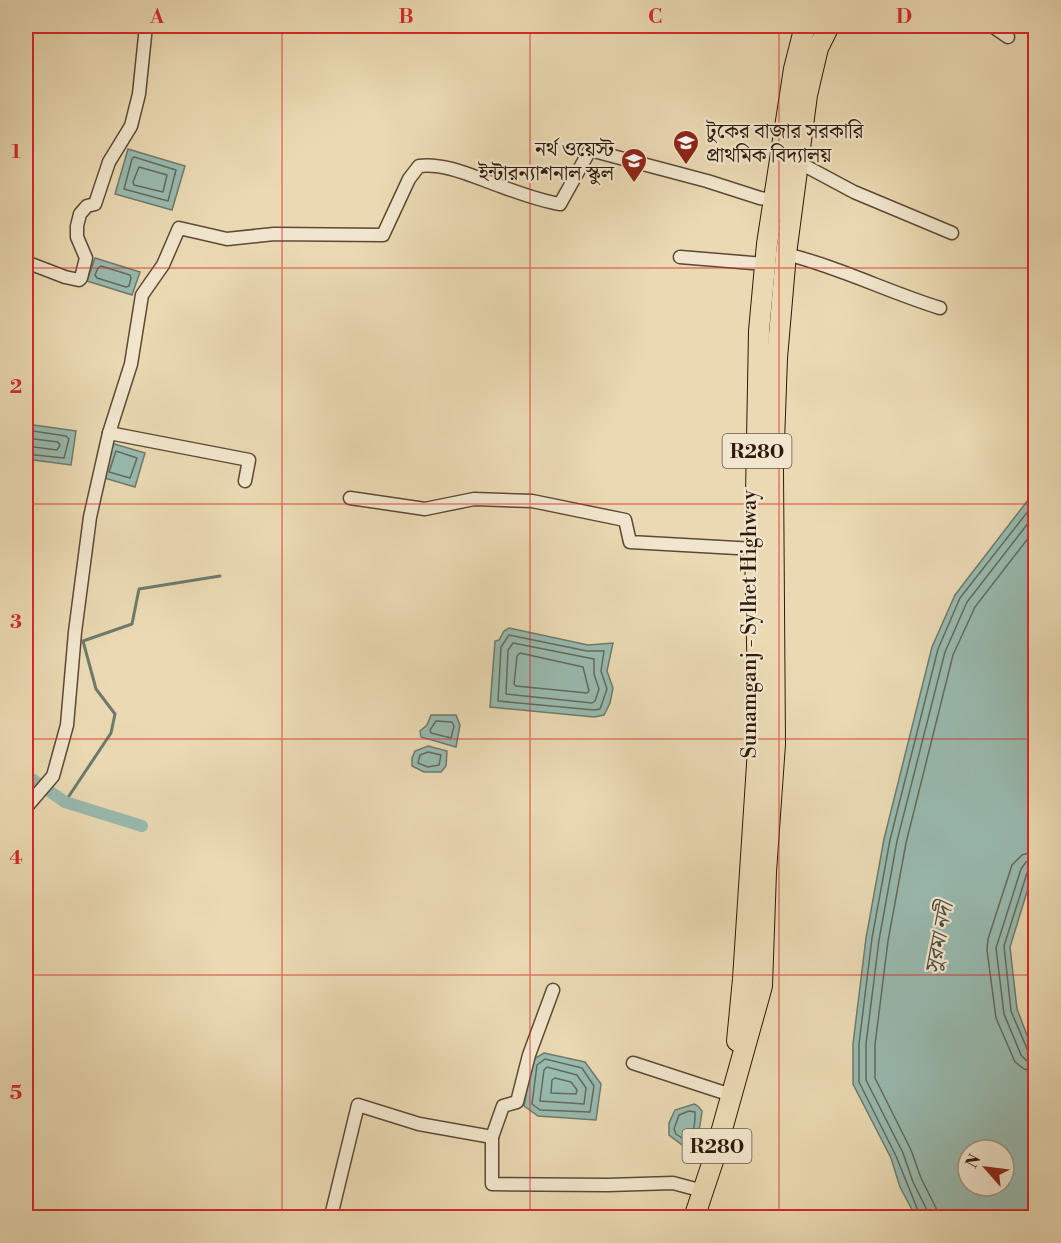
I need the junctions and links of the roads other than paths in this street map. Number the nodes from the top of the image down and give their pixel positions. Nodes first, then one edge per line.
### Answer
1 (146, 26) edge
2 (805, 26) edge
3 (829, 26) edge
4 (992, 26) edge
5 (1008, 37) dead end
6 (798, 162) junction
7 (774, 200) junction
8 (952, 233) dead end
9 (786, 254) junction
10 (680, 257) dead end
11 (26, 262) edge
12 (765, 264) junction
13 (940, 308) dead end
14 (109, 433) junction
15 (245, 481) dead end
16 (350, 498) dead end
17 (755, 549) junction
18 (27, 803) edge
19 (758, 876) junction
20 (553, 990) dead end
21 (633, 1063) dead end
22 (731, 1095) junction
23 (492, 1137) junction
24 (703, 1191) junction
25 (325, 1218) edge
26 (694, 1218) edge

1 - 11 street
2 - 7 main road, Sunamganj - Sylhet Highway / R280
3 - 6 main road, Sunamganj - Sylhet Highway / R280
4 - 5 street
6 - 8 street
6 - 9 main road, Sunamganj - Sylhet Highway / R280
7 - 12 main road, Sunamganj - Sylhet Highway / R280
7 - 14 street
9 - 13 street
9 - 19 main road, Sunamganj - Sylhet Highway / R280
10 - 12 street
12 - 17 main road, Sunamganj - Sylhet Highway / R280
14 - 15 street
14 - 18 street
16 - 17 street
17 - 19 main road, Sunamganj - Sylhet Highway / R280
19 - 22 main road
19 - 22 main road, Sunamganj - Sylhet Highway / R280
20 - 23 street
21 - 22 street
22 - 24 main road, Sunamganj - Sylhet Highway / R280
23 - 24 street
23 - 25 street
24 - 26 main road, Sunamganj - Sylhet Highway / R280

